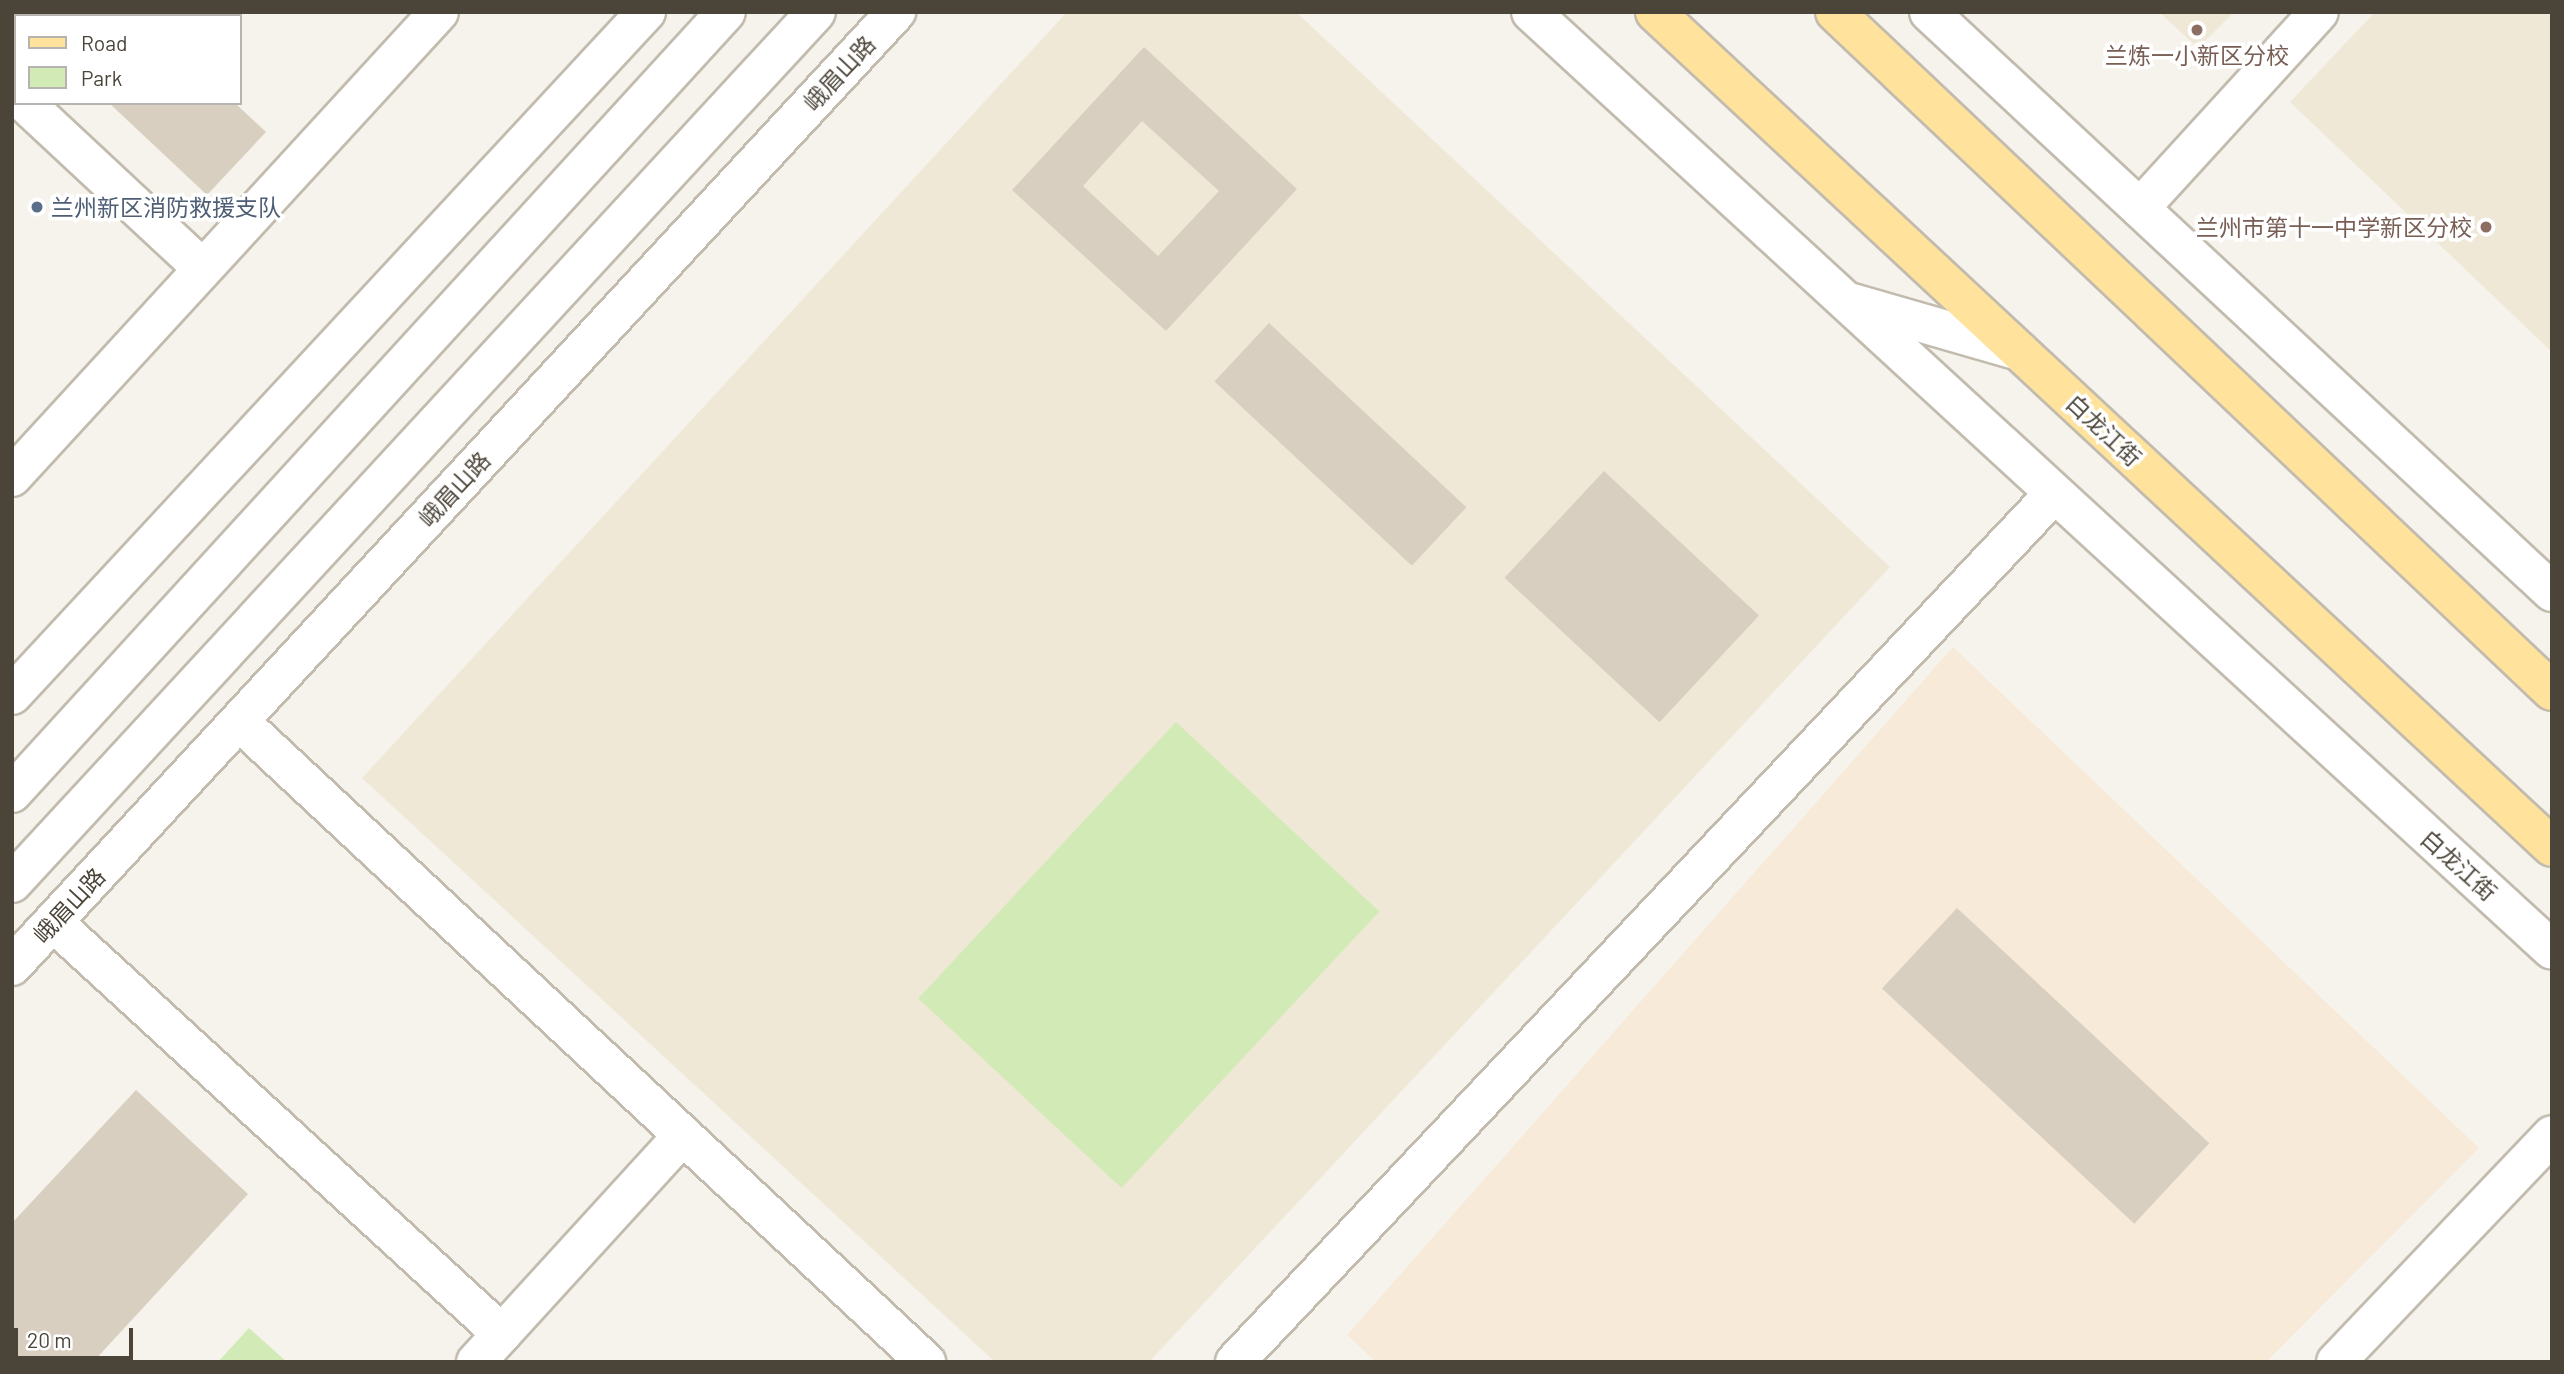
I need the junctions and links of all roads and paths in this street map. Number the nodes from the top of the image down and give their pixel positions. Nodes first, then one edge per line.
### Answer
1 (439, 12) edge
2 (646, 12) edge
3 (726, 12) edge
4 (816, 12) edge
5 (896, 12) edge
6 (1531, 12) edge
7 (1655, 12) edge
8 (1835, 12) edge
9 (1929, 12) edge
10 (2319, 12) edge
11 (28, 105) edge
12 (2140, 208) junction
13 (203, 269) junction
14 (1840, 300) junction
15 (2019, 351) junction
16 (12, 477) edge
17 (2053, 495) junction
18 (2552, 592) edge
19 (2552, 691) edge
20 (12, 695) edge
21 (239, 721) junction
22 (12, 793) edge
23 (2552, 847) edge
24 (12, 883) edge
25 (53, 922) junction
26 (2552, 950) edge
27 (12, 966) edge
28 (683, 1135) junction
29 (2552, 1135) edge
30 (502, 1334) junction
31 (476, 1362) edge
32 (926, 1362) edge
33 (1236, 1362) edge
34 (2336, 1362) edge

1 - 13 street
2 - 20 street
3 - 22 street
4 - 24 street
5 - 21 street, 峨眉山路
6 - 14 street, 白龙江街
7 - 15 main road, 白龙江街
8 - 19 main road
9 - 12 street
10 - 12 street
11 - 13 street
12 - 18 street
13 - 16 street
14 - 15 street
14 - 17 street, 白龙江街
15 - 23 main road, 白龙江街
17 - 26 street, 白龙江街
17 - 33 street
21 - 25 street, 峨眉山路
21 - 28 street
25 - 27 street, 峨眉山路
25 - 30 street
28 - 30 street
28 - 32 street
29 - 34 street
30 - 31 street

